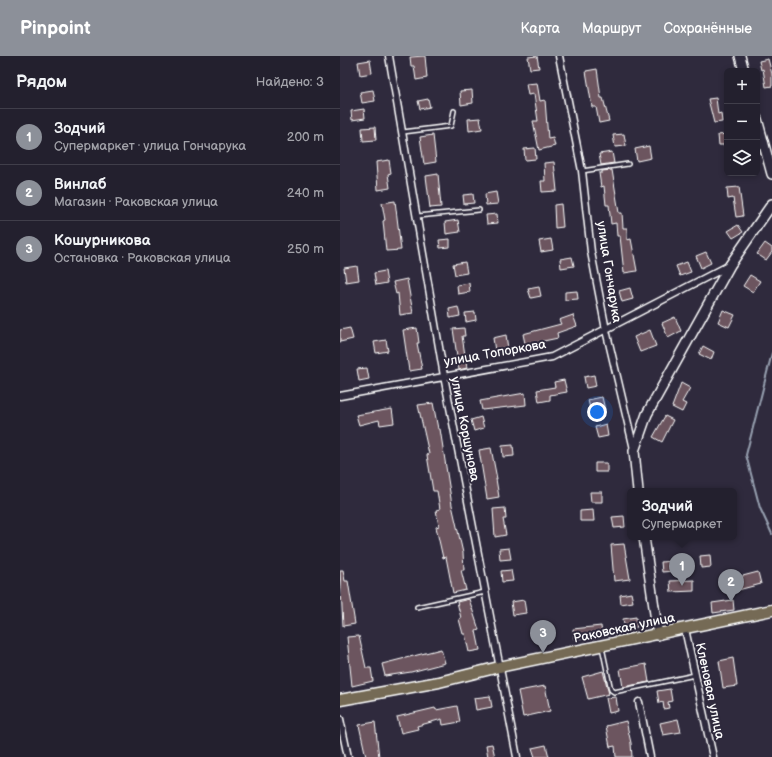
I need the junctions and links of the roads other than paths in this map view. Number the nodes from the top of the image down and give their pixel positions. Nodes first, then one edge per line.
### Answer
1 (390, 56) edge
2 (559, 56) edge
3 (740, 56) edge
4 (743, 68) edge
5 (454, 111) dead end
6 (760, 129) edge
7 (403, 132) junction
8 (628, 164) dead end
9 (582, 171) junction
10 (772, 174) edge
11 (772, 204) edge
12 (479, 210) dead end
13 (418, 216) junction
14 (730, 265) junction
15 (606, 330) junction
16 (444, 376) junction
17 (340, 396) edge
18 (634, 451) junction
19 (638, 488) edge
20 (644, 540) edge
21 (485, 592) junction
22 (417, 607) dead end
23 (772, 610) edge
24 (686, 629) junction
25 (658, 635) junction
26 (602, 646) junction
27 (499, 667) junction
28 (695, 675) junction
29 (340, 700) edge
30 (639, 702) dead end
31 (340, 718) edge
32 (348, 757) edge
33 (517, 757) edge
34 (650, 757) edge
35 (713, 757) edge

1 - 7 street, улица Коршунова
2 - 9 street, улица Гончарука
3 - 4 street
5 - 7 lane
6 - 10 street
7 - 13 street, улица Коршунова
8 - 9 lane
9 - 15 street, улица Гончарука
11 - 14 street, улица Топоркова
12 - 13 lane
13 - 16 street, улица Коршунова
14 - 15 street, улица Топоркова
14 - 18 street, улица Топоркова
15 - 16 street, улица Топоркова
15 - 18 street, улица Гончарука
16 - 17 street, улица Топоркова
16 - 21 street, улица Коршунова
18 - 19 street, улица Гончарука
20 - 25 street
21 - 22 lane
21 - 27 street, улица Коршунова
23 - 24 main road, Раковская улица
24 - 25 main road, Раковская улица
24 - 28 street, Кленовая улица
25 - 26 main road, Раковская улица
26 - 27 main road, Раковская улица
26 - 28 lane
27 - 29 main road, Раковская улица
27 - 33 street, улица Коршунова
28 - 35 street, Кленовая улица
30 - 34 street
31 - 32 street

